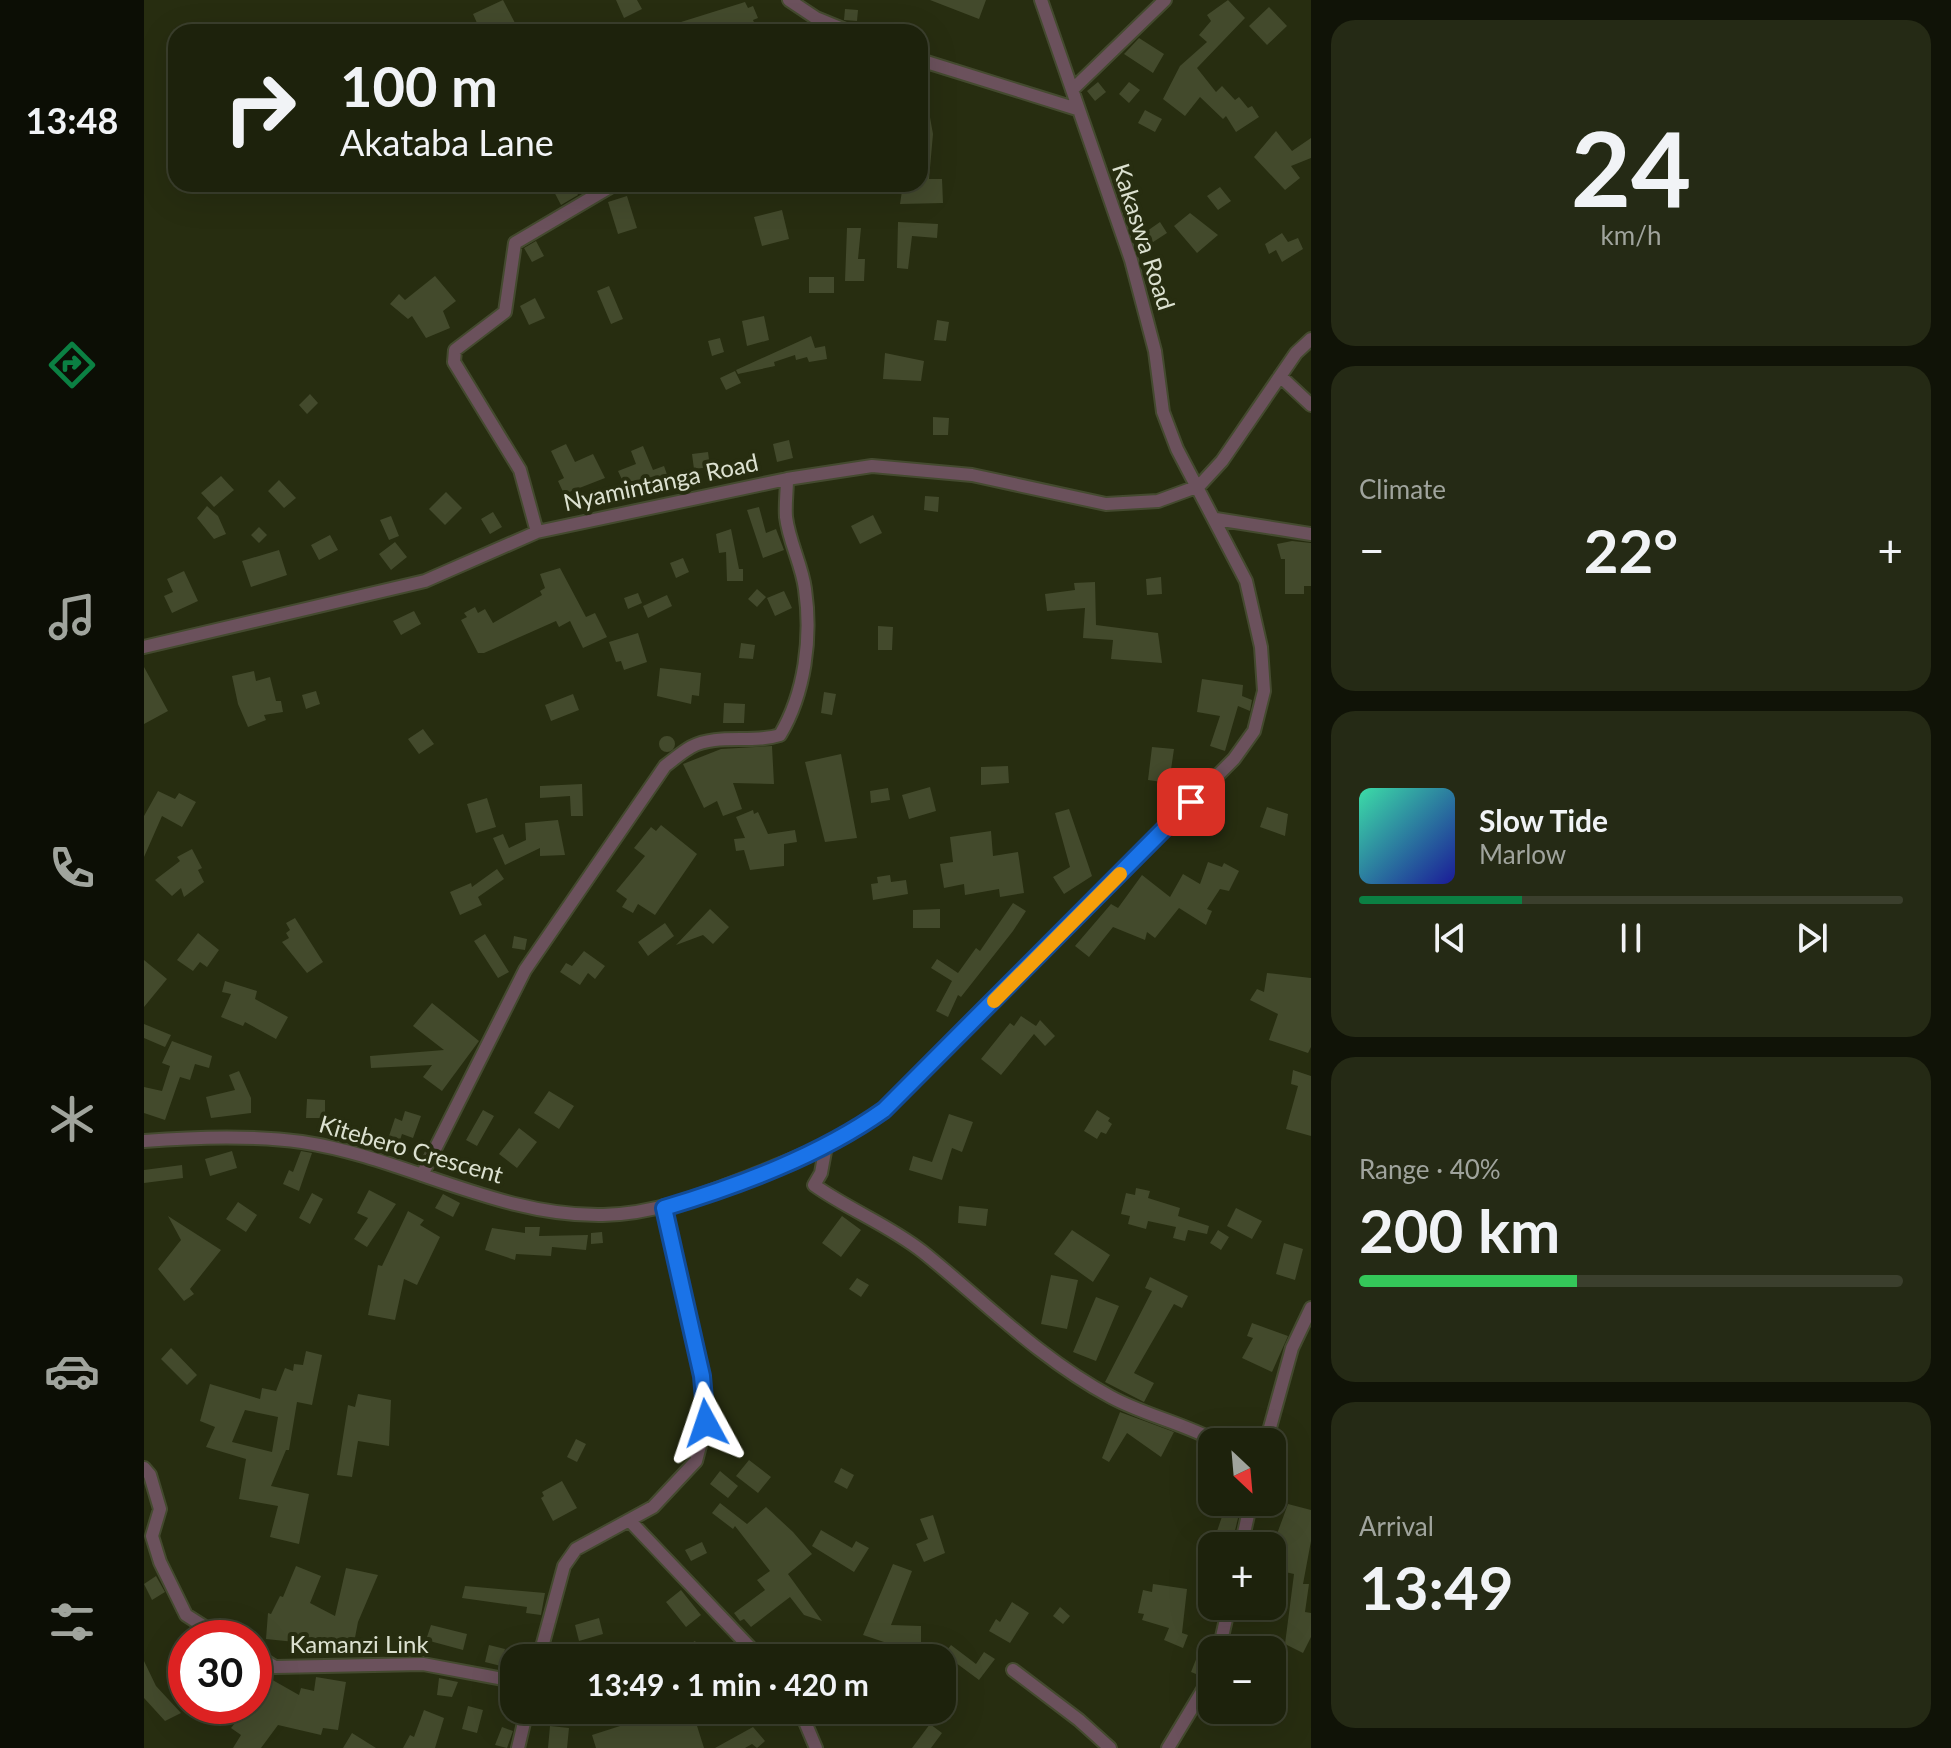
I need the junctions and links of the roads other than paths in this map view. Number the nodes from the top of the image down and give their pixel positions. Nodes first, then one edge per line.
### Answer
1 (789, 0) edge
2 (1041, 0) edge
3 (1165, 0) edge
4 (831, 24) edge
5 (928, 66) edge
6 (1072, 90) junction
7 (1077, 109) junction
8 (601, 192) edge
9 (1311, 339) edge
10 (1280, 376) junction
11 (1311, 405) edge
12 (787, 479) junction
13 (1199, 486) junction
14 (1216, 519) junction
15 (537, 532) junction
16 (1311, 534) edge
17 (144, 647) edge
18 (144, 1141) edge
19 (826, 1146) junction
20 (422, 1175) junction
21 (664, 1208) junction
22 (1311, 1308) edge
23 (1270, 1428) edge
24 (1198, 1431) edge
25 (144, 1468) edge
26 (630, 1521) junction
27 (148, 1536) edge
28 (194, 1620) edge
29 (543, 1644) edge
30 (747, 1644) edge
31 (272, 1665) edge
32 (1013, 1670) dead end
33 (500, 1678) edge
34 (1198, 1698) edge
35 (524, 1724) edge
36 (806, 1724) edge
37 (518, 1748) edge
38 (816, 1748) edge
39 (1110, 1748) edge
40 (1168, 1748) edge

1 - 4 street
2 - 6 street, Kakaswa Road
3 - 6 street
5 - 7 street
6 - 7 street, Kakaswa Road
7 - 13 street, Kakaswa Road
8 - 15 street
9 - 10 street
10 - 11 street
10 - 13 street
12 - 13 street, Nyamintanga Road
12 - 15 street, Nyamintanga Road
12 - 20 street
13 - 14 street, Kakaswa Road
14 - 16 street
14 - 19 street, Kakaswa Road
15 - 17 street, Nyamintanga Road
18 - 20 street, Kitebero Crescent
19 - 21 street, Kitebero Crescent
19 - 24 street
20 - 21 street, Kitebero Crescent
21 - 26 street
22 - 23 street
25 - 27 street
26 - 29 street
26 - 30 street
27 - 28 street
31 - 33 street, Kamanzi Link
32 - 39 street
34 - 40 street
35 - 37 street
36 - 38 street

